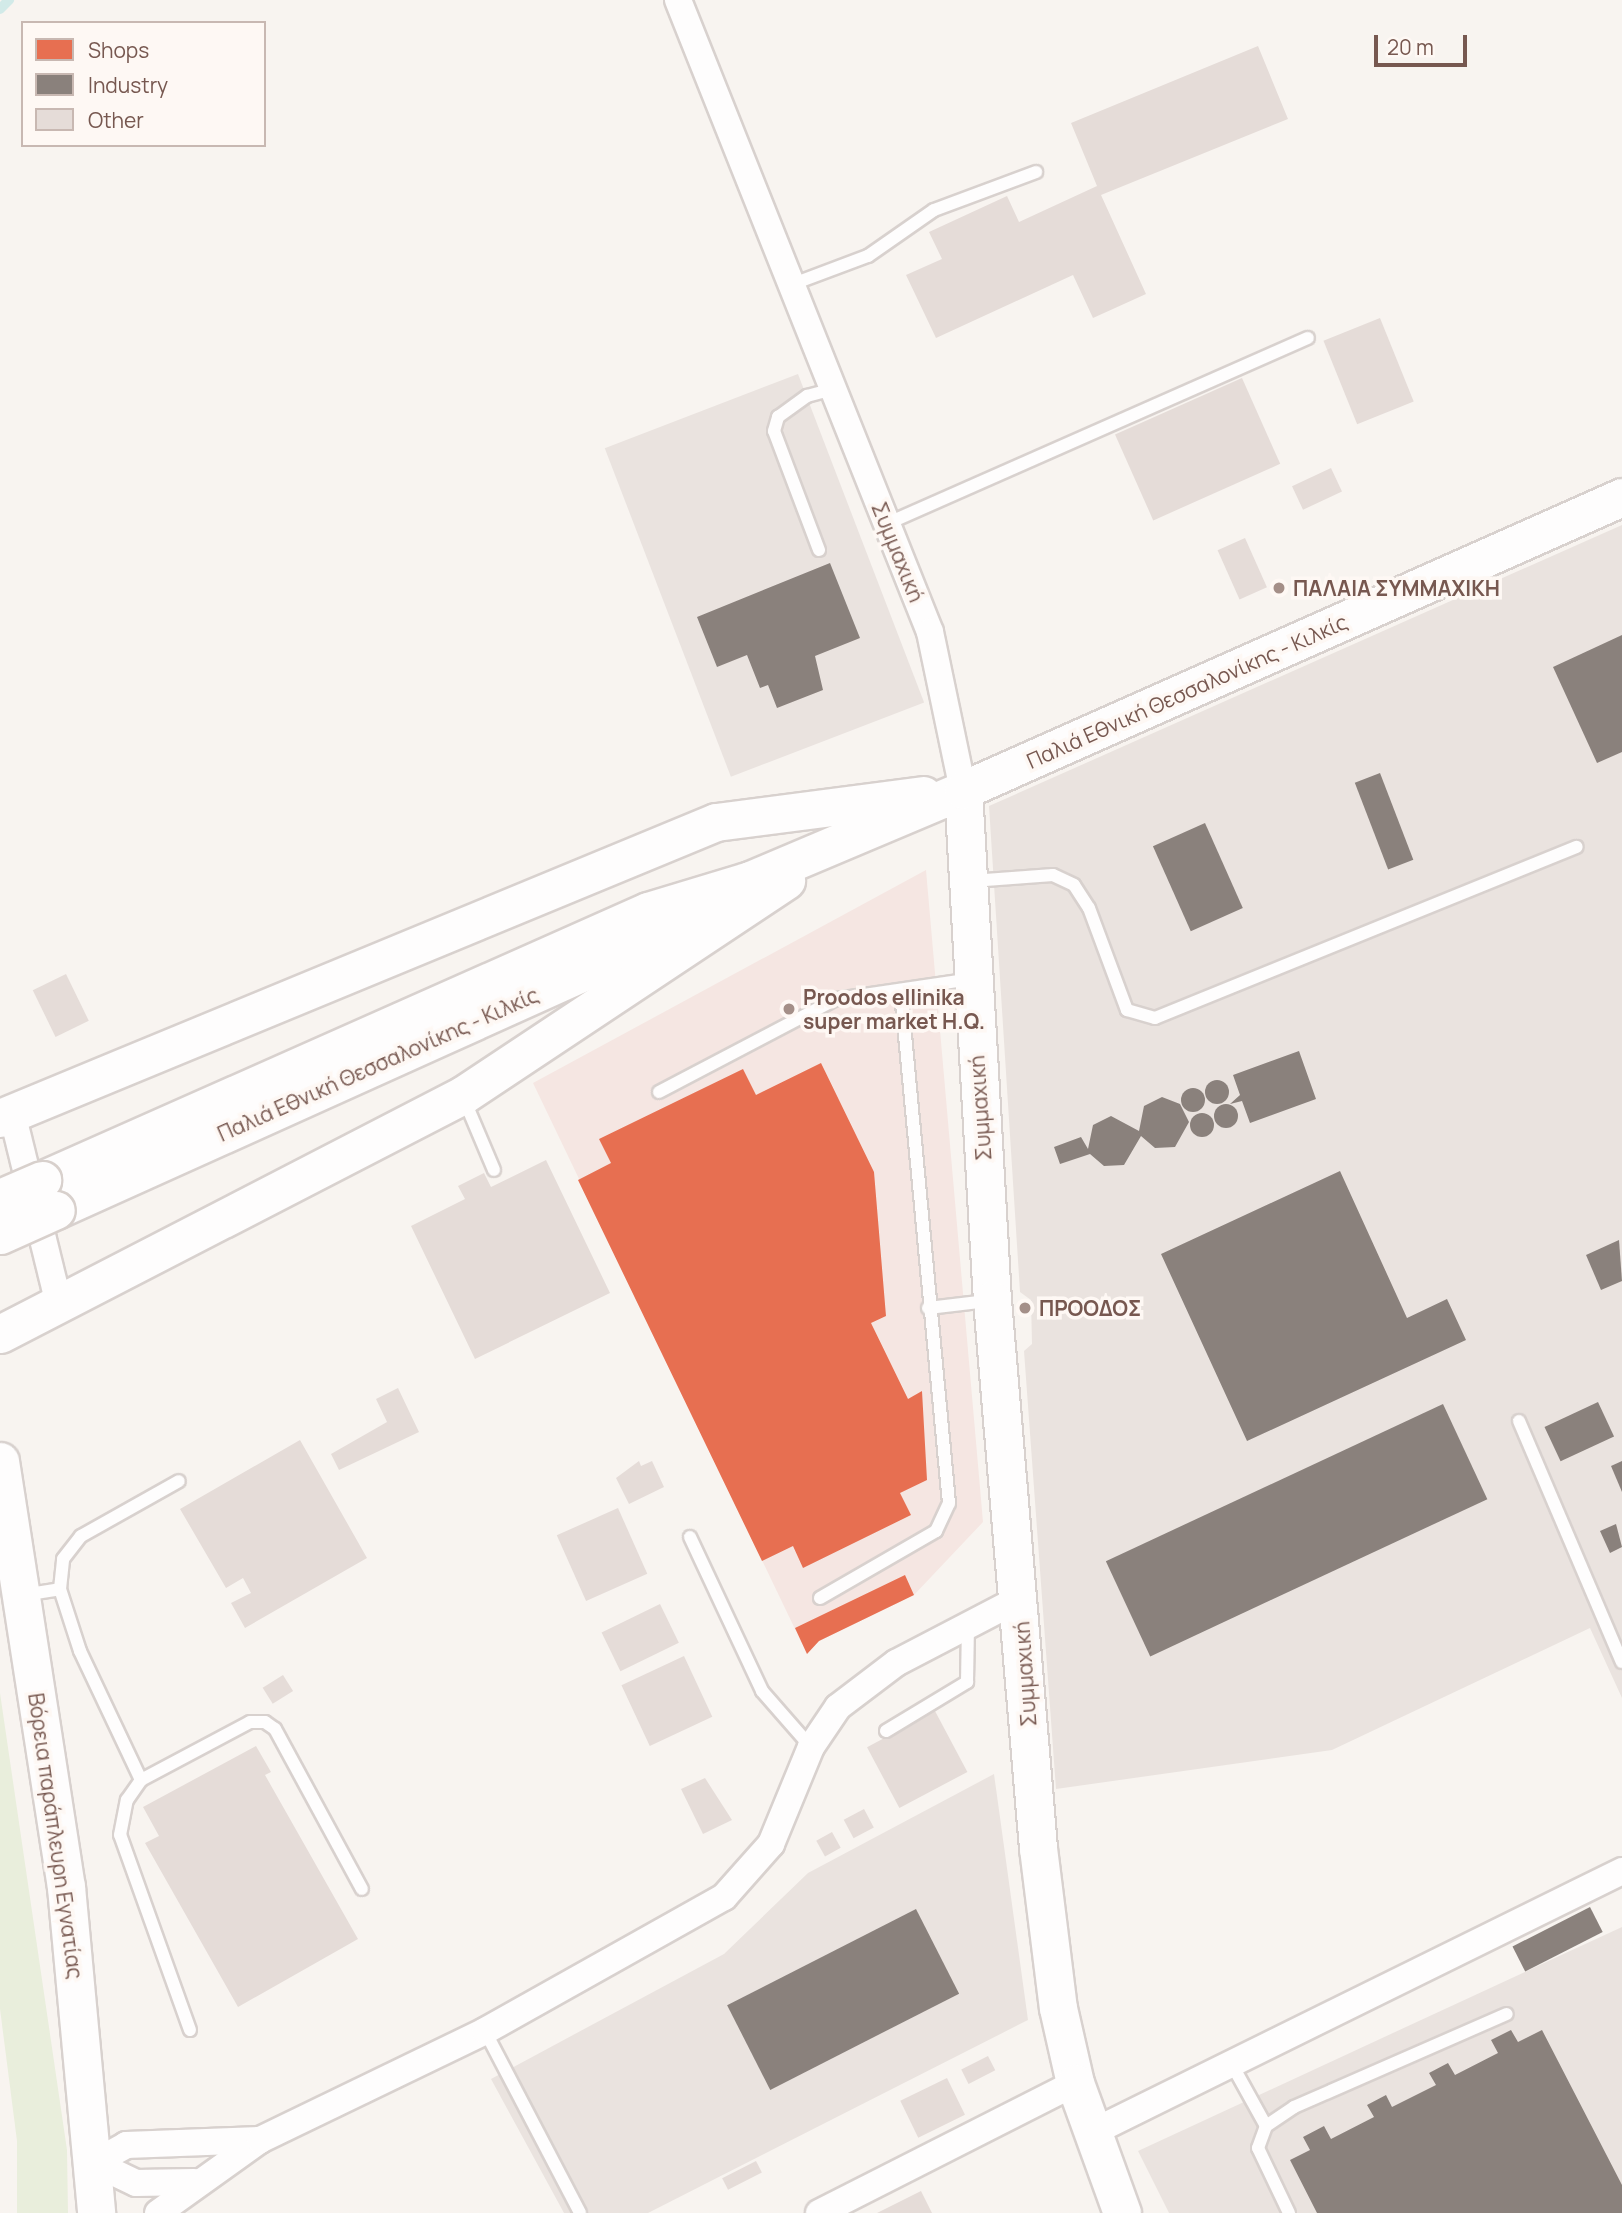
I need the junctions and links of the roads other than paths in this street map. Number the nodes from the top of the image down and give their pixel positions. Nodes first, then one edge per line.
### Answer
1 (678, 0) edge
2 (1037, 172) dead end
3 (793, 284) junction
4 (1308, 338) dead end
5 (834, 389) junction
6 (1622, 497) edge
7 (886, 524) junction
8 (819, 550) dead end
9 (963, 790) junction
10 (851, 837) junction
11 (1577, 846) dead end
12 (968, 881) junction
13 (972, 979) junction
14 (901, 992) junction
15 (660, 1092) dead end
16 (463, 1095) junction
17 (6, 1115) edge
18 (494, 1170) dead end
19 (50, 1195) junction
20 (0, 1198) edge
21 (0, 1235) edge
22 (992, 1300) junction
23 (59, 1305) junction
24 (928, 1308) junction
25 (0, 1334) edge
26 (1519, 1421) dead end
27 (0, 1461) edge
28 (179, 1481) dead end
29 (690, 1536) dead end
30 (60, 1589) junction
31 (20, 1596) junction
32 (820, 1598) dead end
33 (1019, 1599) junction
34 (967, 1626) junction
35 (1622, 1662) edge
36 (886, 1731) dead end
37 (811, 1746) junction
38 (141, 1780) junction
39 (1622, 1871) edge
40 (362, 1889) dead end
41 (1507, 2014) dead end
42 (190, 2030) dead end
43 (485, 2031) junction
44 (1230, 2060) junction
45 (1075, 2083) junction
46 (1266, 2126) junction
47 (1091, 2133) junction
48 (260, 2140) junction
49 (94, 2164) junction
50 (194, 2182) junction
51 (96, 2213) edge
52 (158, 2213) edge
53 (580, 2213) edge
54 (819, 2213) edge
55 (1122, 2213) edge
56 (1289, 2213) edge

1 - 3 street, Συμμαχική
2 - 3 lane
3 - 5 street, Συμμαχική
4 - 7 lane
5 - 7 street, Συμμαχική
5 - 8 lane
6 - 9 street, Παλιά Εθνική Θεσσαλονίκης - Κιλκίς
7 - 9 street, Συμμαχική
9 - 10 street, Παλιά Εθνική Θεσσαλονίκης - Κιλκίς
9 - 12 street, Συμμαχική
9 - 17 street
10 - 16 street
10 - 19 street, Παλιά Εθνική Θεσσαλονίκης - Κιλκίς
11 - 12 lane
12 - 13 street, Συμμαχική
13 - 14 lane
13 - 22 street, Συμμαχική
14 - 15 lane
14 - 24 lane
16 - 18 lane
16 - 23 street
17 - 23 street
19 - 20 street, Παλιά Εθνική Θεσσαλονίκης - Κιλκίς, bridge
19 - 21 street, Παλιά Εθνική Θεσσαλονίκης - Κιλκίς, bridge
22 - 24 lane
22 - 33 street, Συμμαχική
23 - 25 street
24 - 32 lane
26 - 35 lane
27 - 31 street, Βόρεια παράπλευρη Εγνατίας
28 - 30 lane
29 - 37 lane
30 - 31 lane
30 - 38 lane
31 - 49 street, Βόρεια παράπλευρη Εγνατίας
33 - 34 street
33 - 45 street, Συμμαχική
34 - 36 lane
34 - 37 street
37 - 43 street
38 - 40 lane
38 - 42 lane
39 - 44 street
41 - 46 lane
43 - 48 street
43 - 53 lane
44 - 46 lane
44 - 47 street
45 - 47 street, Συμμαχική
45 - 54 street
46 - 56 lane
47 - 55 street, Συμμαχική
48 - 49 street
48 - 50 street
49 - 50 street
49 - 51 street, Βόρεια παράπλευρη Εγνατίας
50 - 52 street

